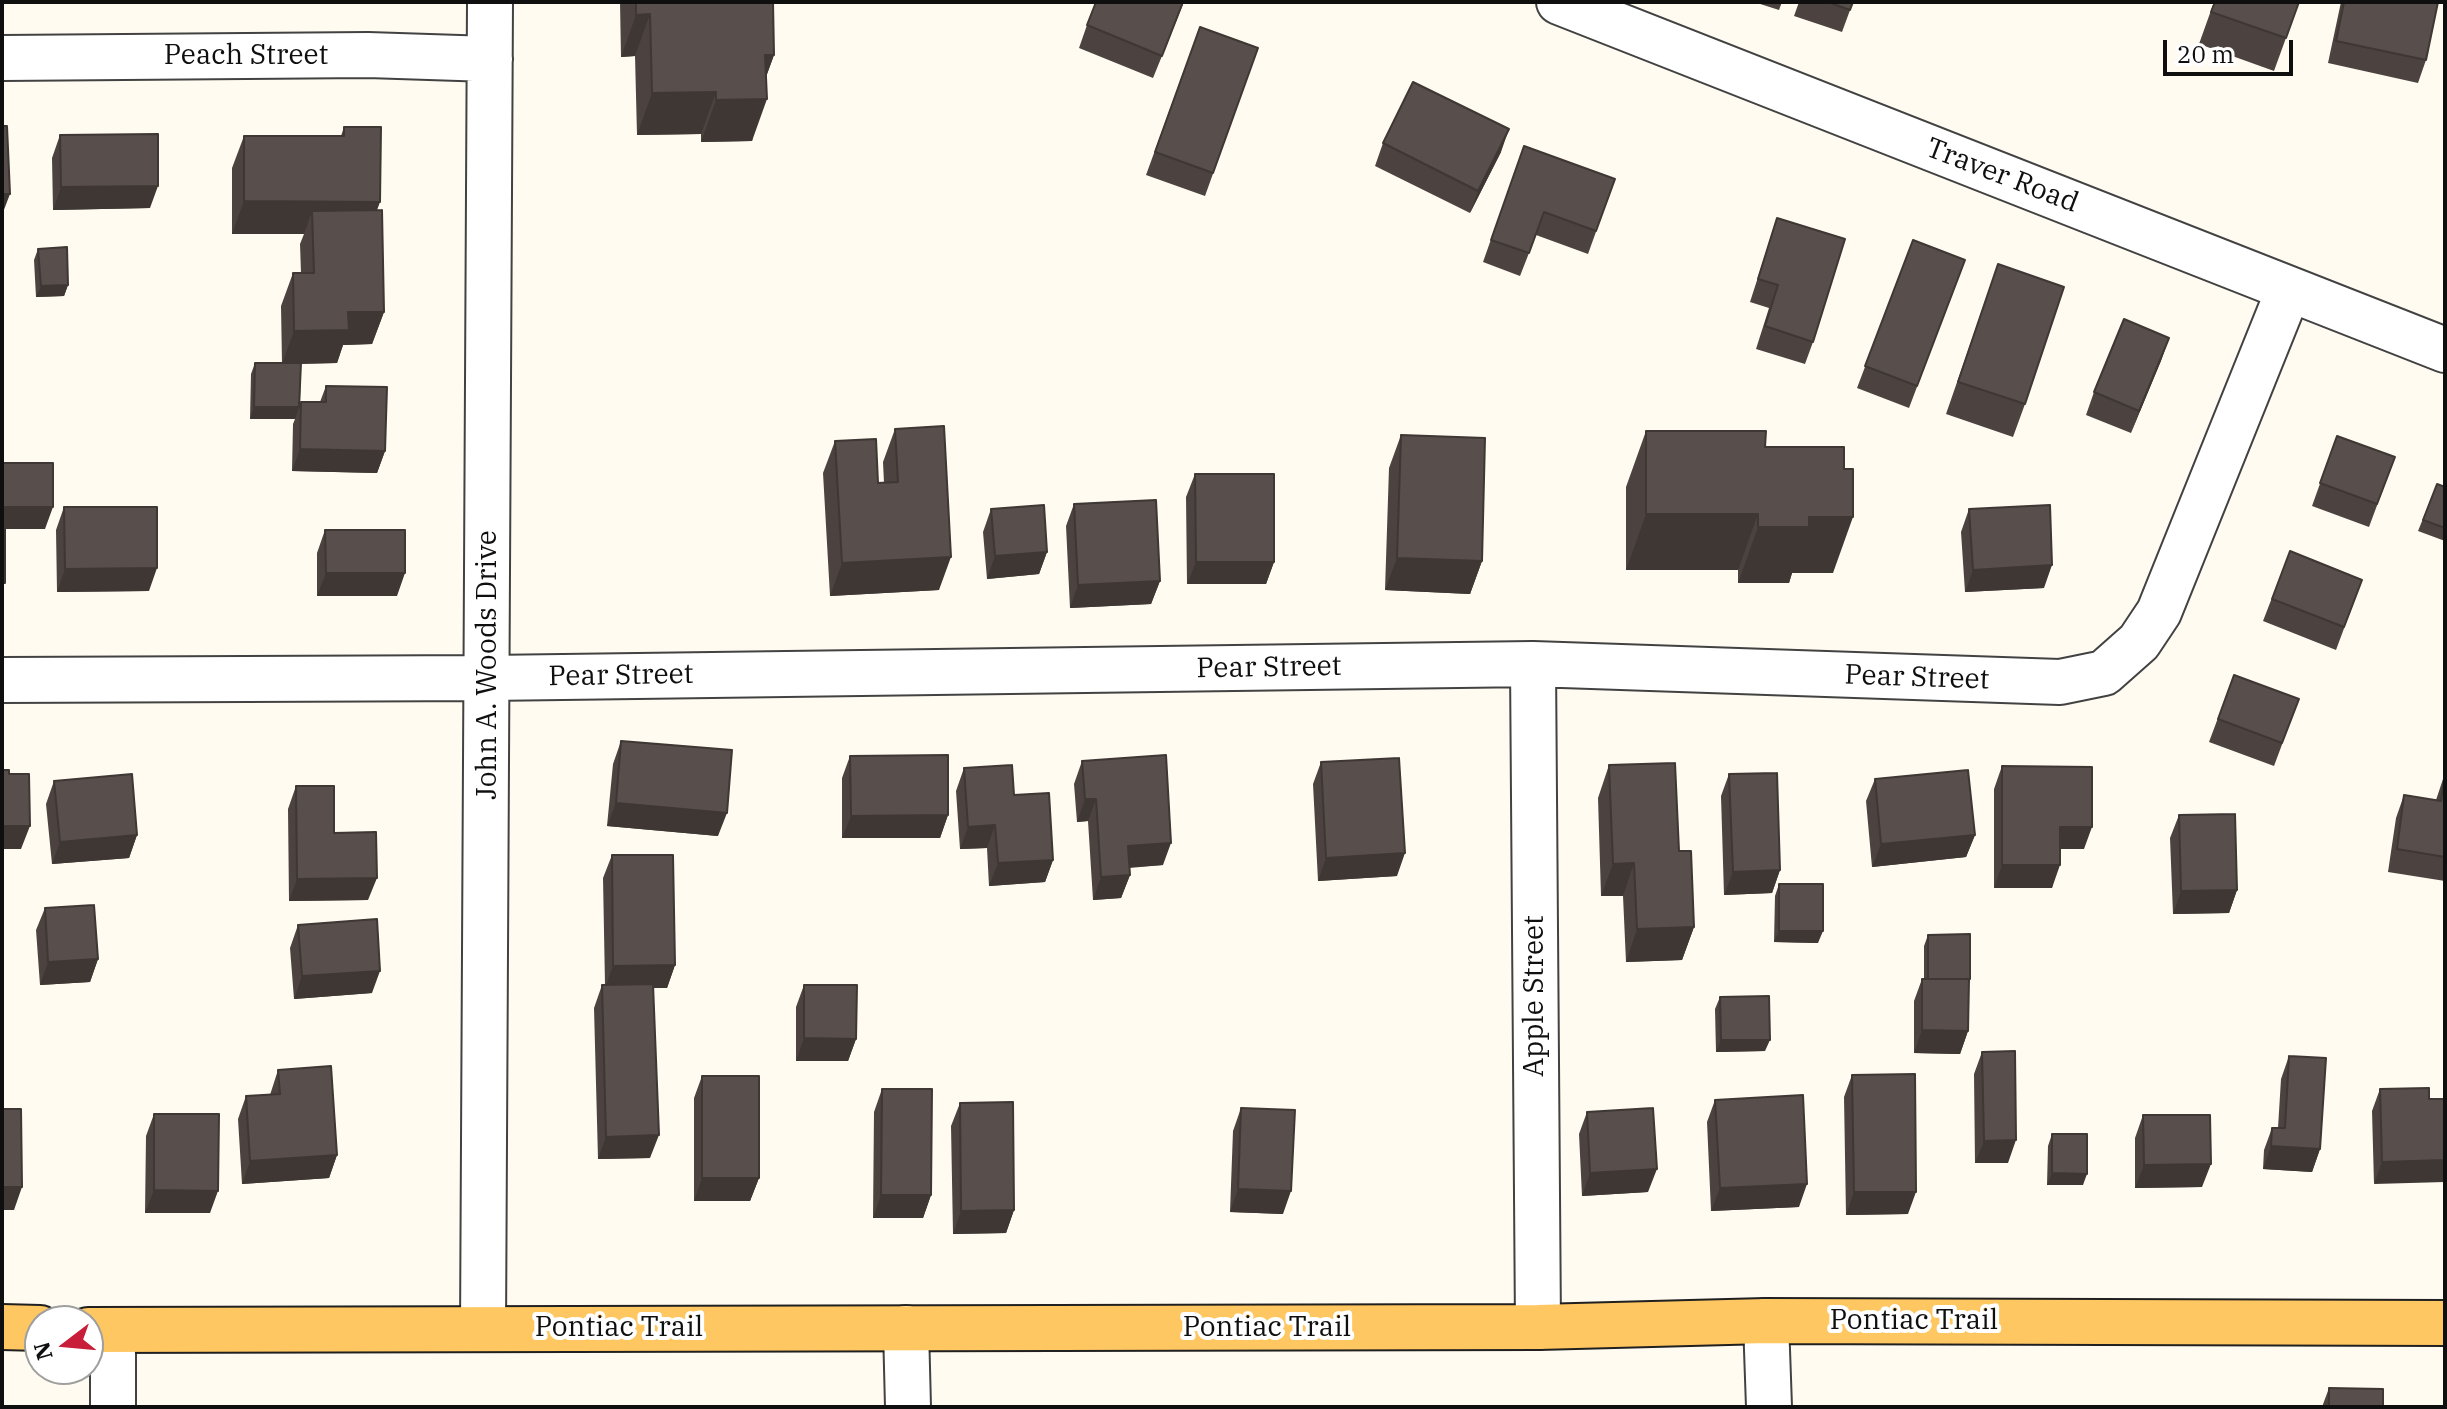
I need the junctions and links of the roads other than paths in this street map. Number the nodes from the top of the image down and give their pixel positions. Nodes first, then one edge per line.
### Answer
1 (490, 2) edge
2 (1559, 2) edge
3 (2, 58) edge
4 (490, 59) junction
5 (2289, 289) junction
6 (2445, 350) edge
7 (1533, 664) junction
8 (488, 678) junction
9 (2, 680) edge
10 (1766, 1321) junction
11 (2445, 1323) edge
12 (2, 1327) edge
13 (1538, 1327) junction
14 (24, 1328) edge
15 (483, 1328) junction
16 (906, 1328) junction
17 (104, 1330) edge
18 (104, 1349) edge
19 (113, 1407) edge
20 (908, 1407) edge
21 (1769, 1407) edge

1 - 4 street, John A. Woods Drive
2 - 5 street, Traver Road
3 - 4 street, Peach Street
4 - 8 street, John A. Woods Drive
5 - 6 street, Traver Road
5 - 7 street, Pear Street
7 - 8 street, Pear Street
7 - 13 street, Apple Street
8 - 9 street, Pear Street
8 - 15 street, John A. Woods Drive
10 - 11 main road, Pontiac Trail
10 - 13 main road, Pontiac Trail
10 - 21 street
12 - 14 main road
13 - 16 main road, Pontiac Trail
15 - 16 main road, Pontiac Trail
15 - 17 main road, Pontiac Trail
16 - 20 street
18 - 19 street

